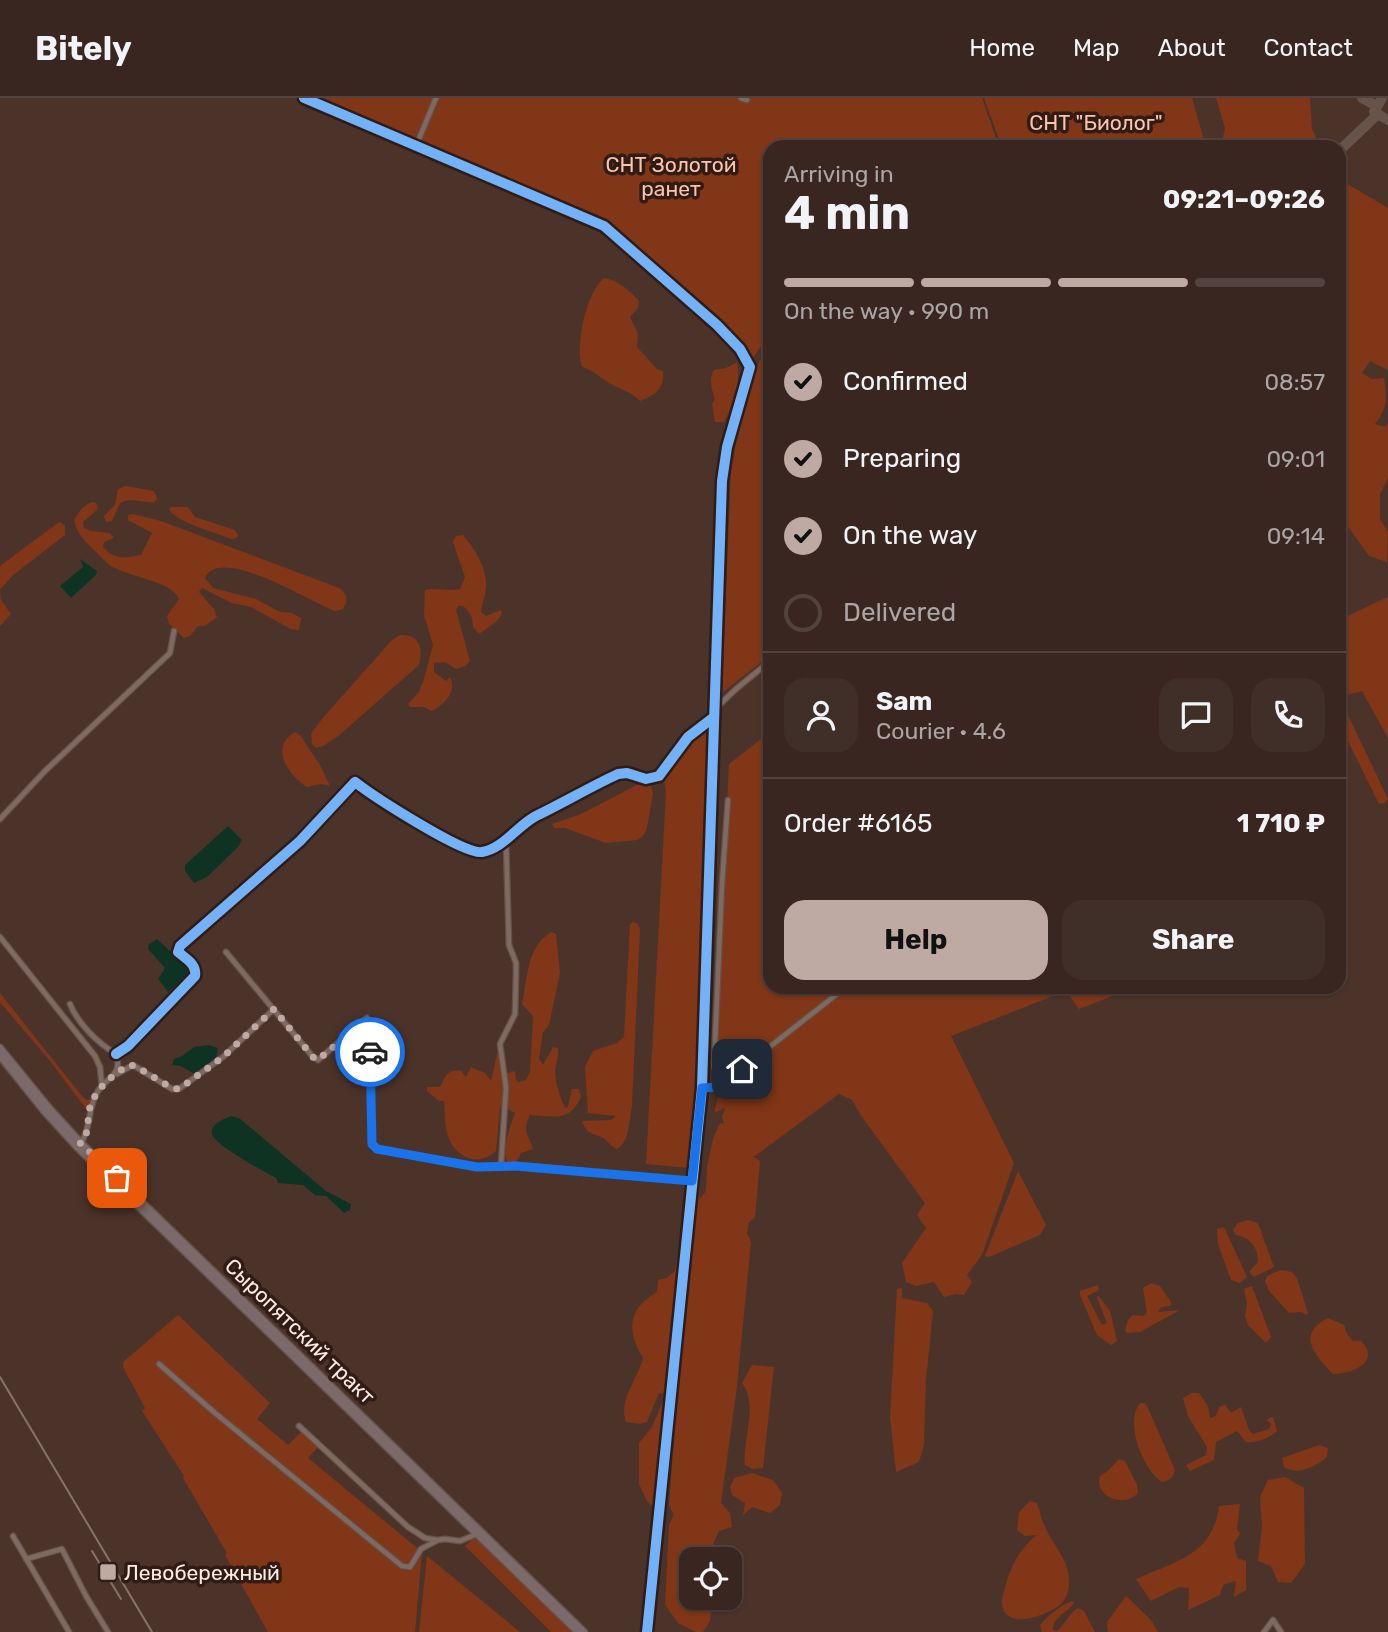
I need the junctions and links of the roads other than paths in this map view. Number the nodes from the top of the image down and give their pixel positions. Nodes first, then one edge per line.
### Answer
1 (304, 98) edge
2 (436, 98) edge
3 (416, 146) junction
4 (174, 631) dead end
5 (763, 668) edge
6 (715, 710) junction
7 (714, 718) junction
8 (728, 800) dead end
9 (0, 819) edge
10 (506, 840) junction
11 (0, 937) edge
12 (226, 952) dead end
13 (837, 994) edge
14 (70, 1004) dead end
15 (274, 1009) junction
16 (0, 1048) edge
17 (116, 1054) junction
18 (0, 1056) edge
19 (117, 1074) junction
20 (721, 1085) junction
21 (102, 1086) junction
22 (702, 1088) junction
23 (80, 1143) junction
24 (501, 1166) junction
25 (692, 1181) junction
26 (159, 1364) dead end
27 (299, 1426) dead end
28 (477, 1534) junction
29 (13, 1535) dead end
30 (438, 1540) junction
31 (26, 1559) junction
32 (69, 1632) edge
33 (108, 1632) edge
34 (578, 1632) edge
35 (584, 1632) edge
36 (647, 1632) edge
37 (1264, 1632) edge
38 (1281, 1632) edge

1 - 3 street
2 - 3 street
3 - 6 street
4 - 9 street
5 - 6 street
6 - 7 street
7 - 10 street
7 - 22 street
8 - 20 street
10 - 17 street
10 - 24 street
11 - 21 street
12 - 15 street
13 - 20 street
14 - 17 street
15 - 19 street
15 - 24 street
16 - 23 main road, Сыропятский тракт
17 - 19 street
18 - 28 main road, Сыропятский тракт
19 - 21 street
20 - 22 street
21 - 23 street
22 - 25 street
23 - 35 main road, Сыропятский тракт
24 - 25 street
25 - 36 street
26 - 30 street
27 - 30 street
28 - 30 street
28 - 34 main road, Сыропятский тракт
29 - 31 street
31 - 32 street
31 - 33 street
37 - 38 street

